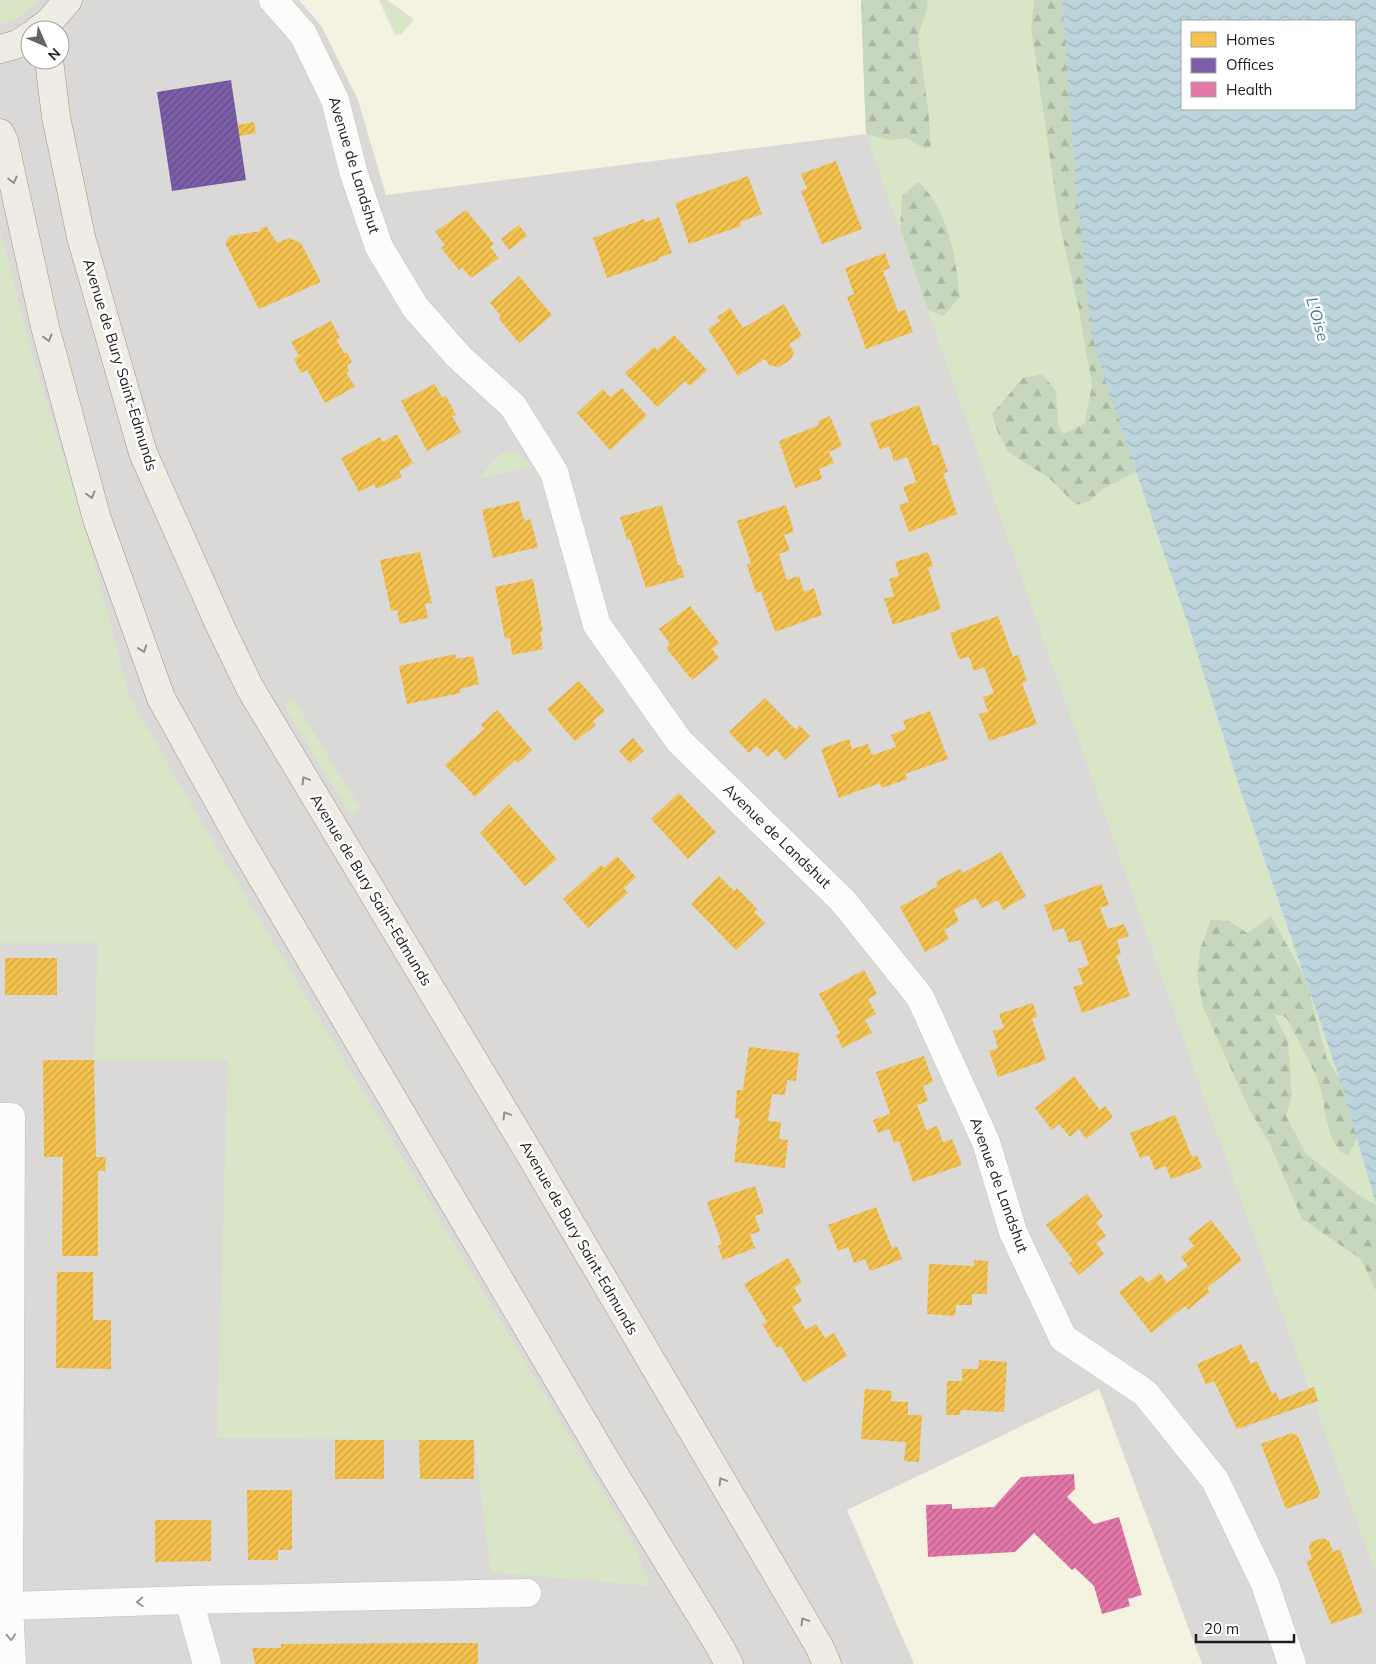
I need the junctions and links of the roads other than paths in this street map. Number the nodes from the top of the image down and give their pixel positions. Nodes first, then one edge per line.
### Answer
1 (68, 0) edge
2 (272, 0) edge
3 (50, 20) edge
4 (20, 43) edge
5 (0, 50) edge
6 (50, 70) edge
7 (0, 133) edge
8 (0, 1117) edge
9 (527, 1593) dead end
10 (189, 1600) junction
11 (9, 1606) junction
12 (12, 1664) edge
13 (207, 1664) edge
14 (729, 1664) edge
15 (827, 1664) edge
16 (1292, 1664) edge

1 - 3 main road
2 - 16 street, Avenue de Landshut
4 - 5 main road
15 -> 6 main road, Avenue de Bury Saint-Edmunds
7 -> 14 main road
8 - 11 street
9 - 10 street
10 -> 11 street
10 - 13 street
11 -> 12 street

